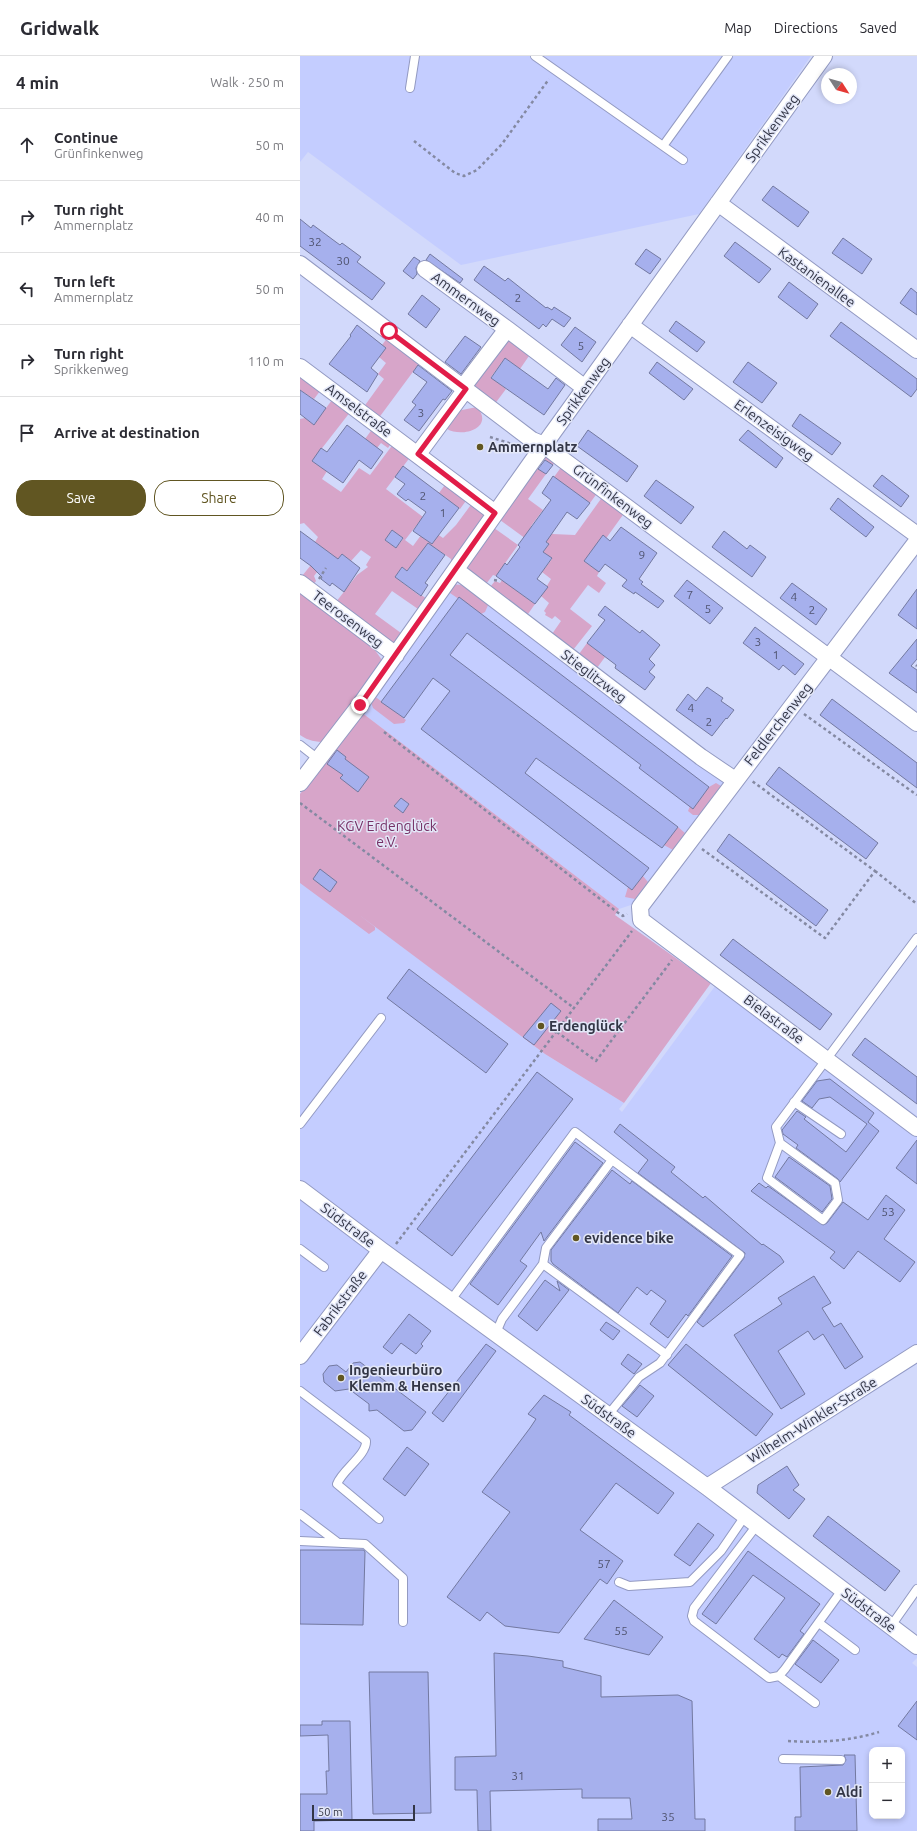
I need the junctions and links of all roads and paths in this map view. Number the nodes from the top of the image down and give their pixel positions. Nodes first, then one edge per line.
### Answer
1 (415, 56) edge
2 (535, 56) edge
3 (728, 56) edge
4 (824, 56) edge
5 (556, 70) junction
6 (410, 88) dead end
7 (414, 141) dead end
8 (663, 146) junction
9 (683, 160) dead end
10 (718, 203) junction
11 (300, 264) edge
12 (425, 269) dead end
13 (630, 325) junction
14 (507, 329) junction
15 (917, 350) edge
16 (300, 367) edge
17 (465, 388) junction
18 (585, 388) junction
19 (544, 445) junction
20 (418, 454) junction
21 (495, 513) junction
22 (917, 536) edge
23 (917, 541) edge
24 (456, 570) junction
25 (494, 580) dead end
26 (500, 581) dead end
27 (300, 583) edge
28 (396, 655) junction
29 (829, 657) junction
30 (793, 705) junction
31 (917, 723) edge
32 (384, 732) dead end
33 (300, 745) edge
34 (318, 759) junction
35 (737, 776) junction
36 (300, 783) edge
37 (917, 795) edge
38 (300, 804) edge
39 (689, 840) junction
40 (875, 871) junction
41 (917, 904) edge
42 (640, 913) junction
43 (917, 938) edge
44 (680, 949) junction
45 (574, 1008) junction
46 (381, 1018) dead end
47 (556, 1032) junction
48 (827, 1058) junction
49 (794, 1102) junction
50 (300, 1124) edge
51 (917, 1128) edge
52 (841, 1134) dead end
53 (780, 1143) junction
54 (612, 1160) junction
55 (300, 1189) edge
56 (300, 1249) edge
57 (385, 1252) junction
58 (543, 1264) junction
59 (324, 1266) dead end
60 (451, 1300) junction
61 (496, 1333) junction
62 (917, 1353) edge
63 (667, 1354) junction
64 (300, 1356) edge
65 (300, 1390) edge
66 (608, 1415) junction
67 (706, 1487) junction
68 (300, 1514) edge
69 (379, 1519) dead end
70 (751, 1521) junction
71 (300, 1541) edge
72 (337, 1542) junction
73 (619, 1582) dead end
74 (917, 1589) edge
75 (842, 1590) junction
76 (403, 1622) dead end
77 (819, 1622) junction
78 (891, 1626) junction
79 (917, 1646) edge
80 (855, 1650) dead end
81 (779, 1676) junction
82 (815, 1703) dead end
83 (879, 1732) dead end
84 (788, 1741) dead end
85 (782, 1759) dead end
86 (841, 1760) dead end

1 - 6 lane
2 - 5 lane
3 - 8 lane
4 - 10 street, Sprikkenweg
5 - 7 path
5 - 8 lane
8 - 9 lane
10 - 13 street, Sprikkenweg
10 - 15 street, Kastanienallee
11 - 17 street, Grünfinkenweg
12 - 14 street, Ammernweg
13 - 18 street, Sprikkenweg
13 - 22 street, Erlenzeisigweg
14 - 17 street
14 - 18 street
16 - 20 street, Amselstraße
17 - 19 street, Grünfinkenweg
17 - 20 street
18 - 19 street, Sprikkenweg
19 - 21 street, Sprikkenweg
19 - 29 street, Grünfinkenweg
20 - 21 street
21 - 24 street, Sprikkenweg
23 - 29 street, Feldlerchenweg
24 - 28 street, Sprikkenweg
24 - 35 street, Stieglitzweg
25 - 26 path
27 - 28 street, Teerosenweg
28 - 34 street, Sprikkenweg
29 - 30 street, Feldlerchenweg
29 - 31 street, Grünfinkenweg
30 - 35 street, Feldlerchenweg
30 - 37 path
32 - 42 path
33 - 34 lane
34 - 36 street, Sprikkenweg
35 - 39 street, Feldlerchenweg
35 - 40 path
38 - 45 path
39 - 40 path
39 - 42 street, Feldlerchenweg
40 - 41 path
42 - 44 street, Bielastraße
42 - 45 path
43 - 48 lane
44 - 47 path
44 - 48 street, Bielastraße
45 - 47 path
46 - 50 lane
47 - 57 path
48 - 49 lane
48 - 51 street, Bielastraße
49 - 52 lane
49 - 53 lane
53 - 53 lane
54 - 58 lane
54 - 60 lane
54 - 63 lane
55 - 57 street, Südstraße
56 - 59 lane
57 - 60 street, Südstraße
57 - 64 street, Fabrikstraße
58 - 61 lane
58 - 63 lane
60 - 61 street, Südstraße
61 - 66 street, Südstraße
62 - 67 street, Wilhelm-Winkler-Straße
63 - 66 lane
65 - 69 lane
66 - 67 street, Südstraße
67 - 70 street, Südstraße
68 - 72 lane
70 - 73 lane
70 - 75 street, Südstraße
70 - 81 lane
71 - 72 lane
72 - 76 lane
74 - 78 lane
75 - 77 lane
75 - 78 street, Südstraße
77 - 80 lane
77 - 81 lane
78 - 79 street, Südstraße
81 - 82 lane
83 - 84 path
85 - 86 lane

